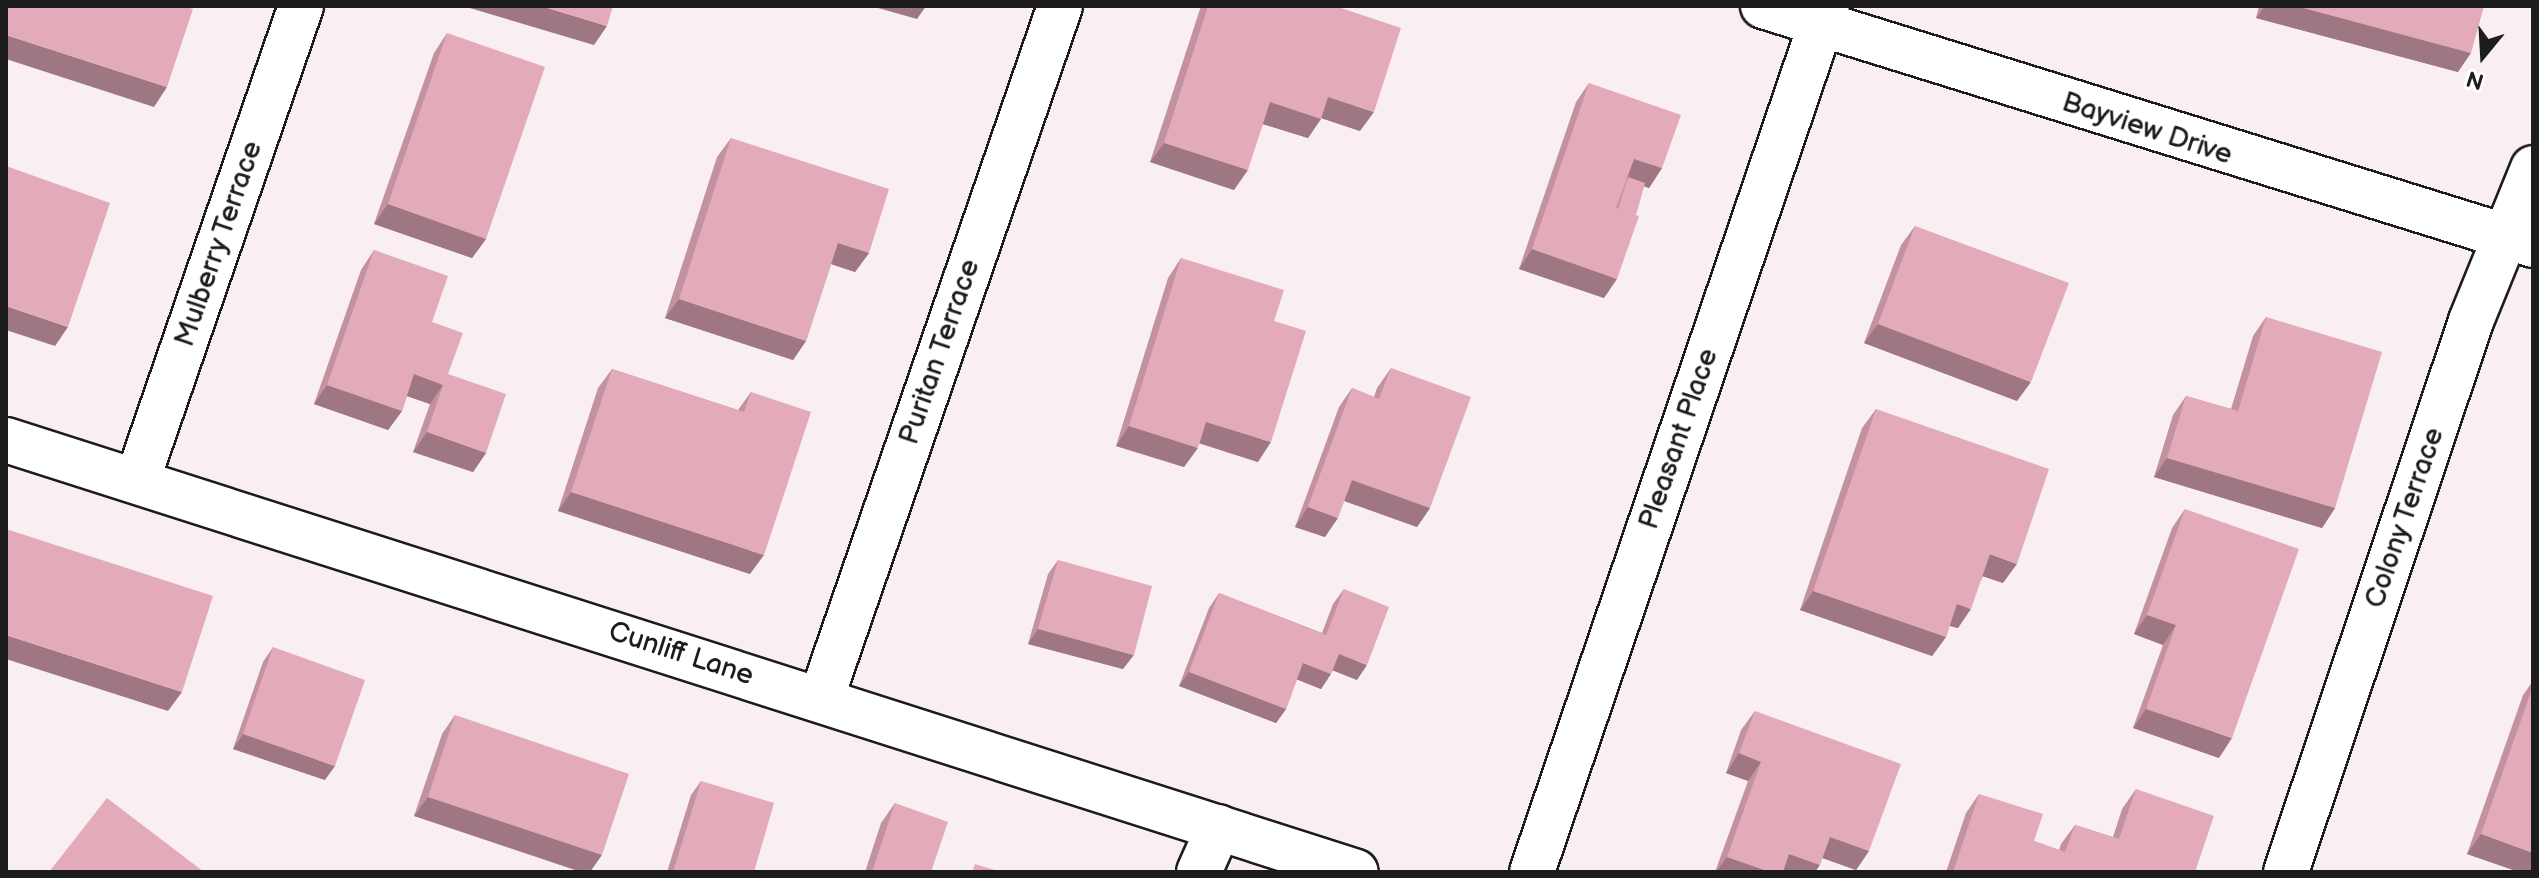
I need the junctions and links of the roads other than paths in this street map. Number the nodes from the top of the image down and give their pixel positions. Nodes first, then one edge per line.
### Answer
1 (301, 6) edge
2 (1060, 6) edge
3 (1763, 6) edge
4 (1824, 15) edge
5 (2533, 168) edge
6 (2519, 241) edge
7 (6, 440) edge
8 (137, 481) junction
9 (821, 699) junction
10 (1219, 827) junction
11 (1199, 872) edge
12 (1356, 872) edge
13 (1532, 872) edge
14 (2286, 872) edge

1 - 8 street, Mulberry Terrace
2 - 9 street, Puritan Terrace
3 - 4 street, Bayview Drive
4 - 6 street, Bayview Drive
4 - 13 street, Pleasant Place
5 - 6 street, Colony Terrace
6 - 14 street, Colony Terrace
7 - 8 street, Cunliff Lane
8 - 9 street, Cunliff Lane
9 - 10 street, Cunliff Lane
10 - 11 street
10 - 12 street, Cunliff Lane

